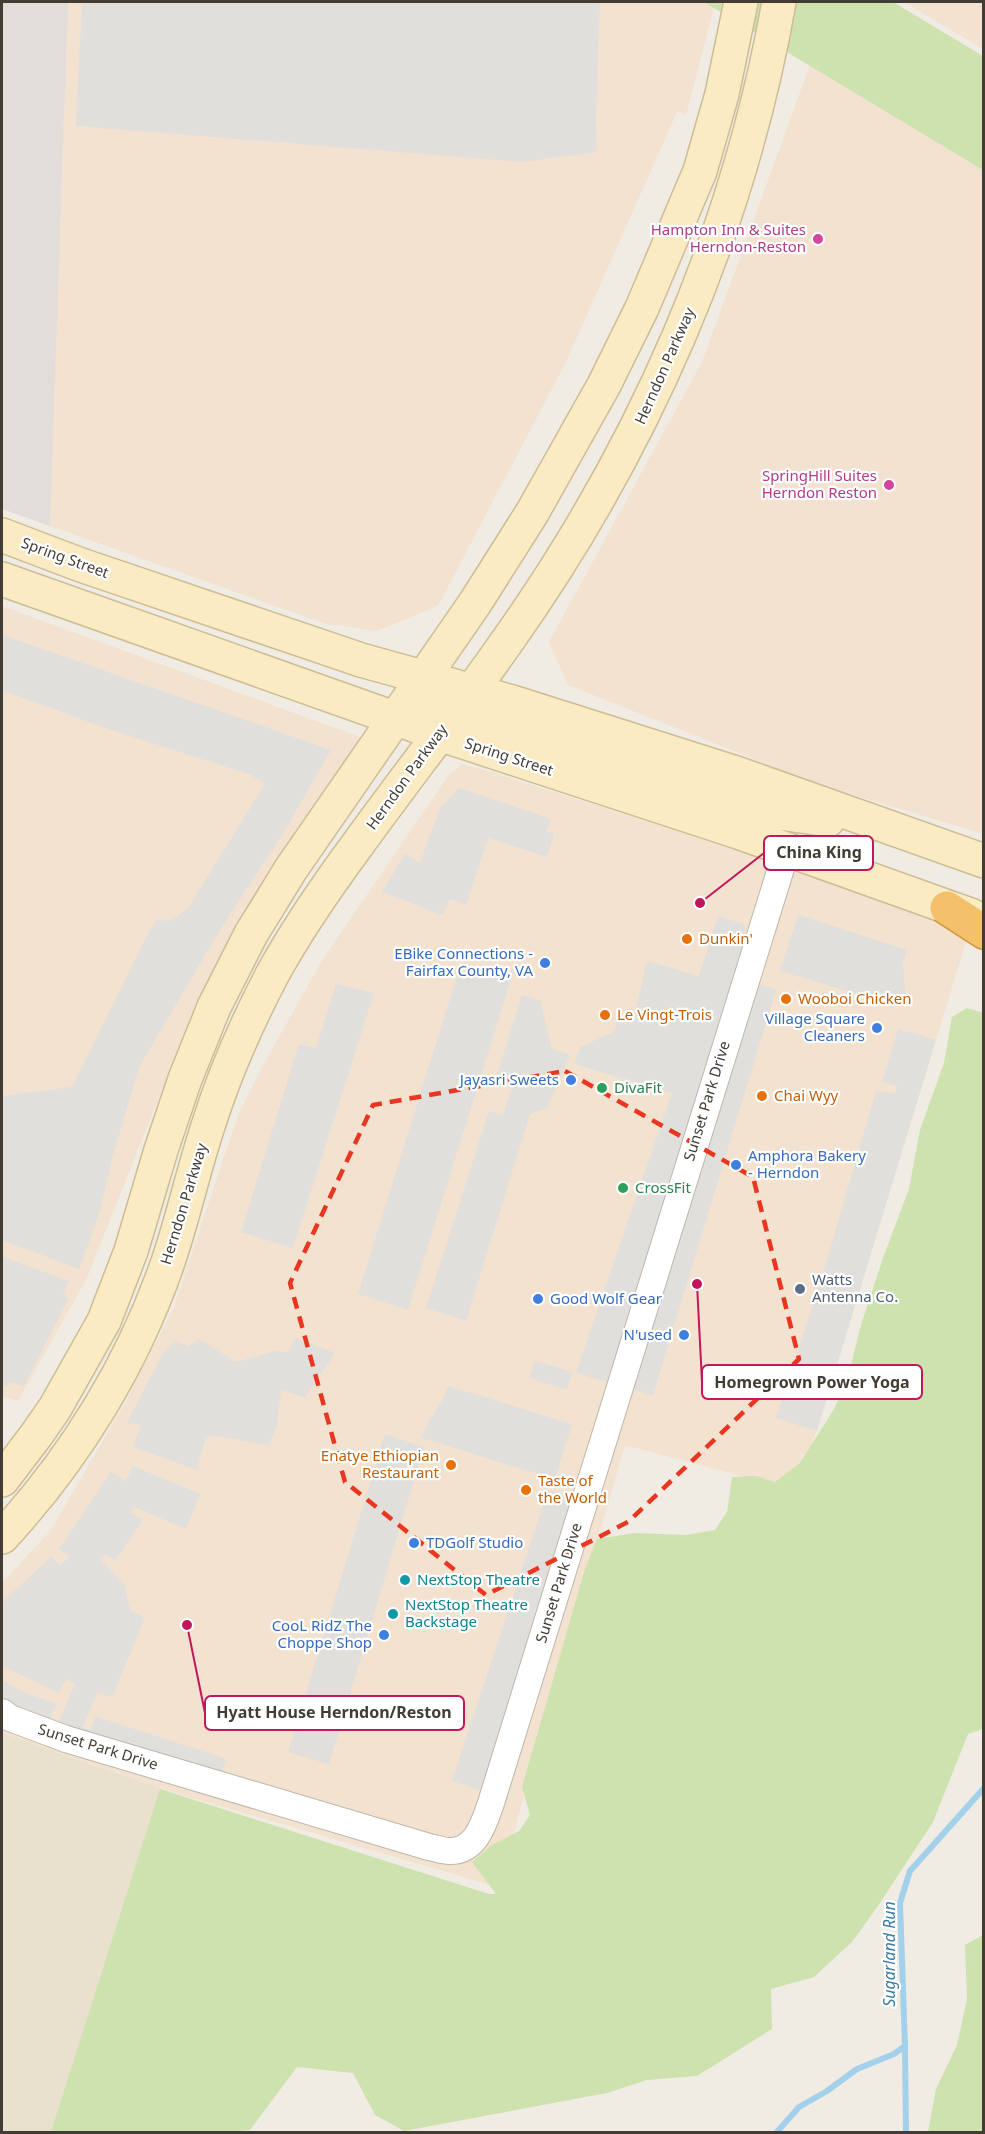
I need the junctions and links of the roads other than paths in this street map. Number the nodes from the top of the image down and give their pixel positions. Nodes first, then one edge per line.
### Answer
1 (741, 2) edge
2 (780, 2) edge
3 (2, 535) edge
4 (2, 579) edge
5 (410, 698) junction
6 (455, 712) junction
7 (787, 849) junction
8 (984, 861) edge
9 (947, 908) junction
10 (984, 920) edge
11 (984, 932) edge
12 (2, 1480) edge
13 (2, 1537) edge
14 (2, 1712) edge

1 - 5 main road
2 - 6 main road, Herndon Parkway
3 - 5 main road, Spring Street
4 - 5 main road, Spring Street
5 - 6 main road, Spring Street
5 - 6 main road, Spring Street
5 - 12 main road
6 - 7 main road, Spring Street
6 - 8 main road, Spring Street
6 - 13 main road, Herndon Parkway
7 - 9 main road, Spring Street
7 - 14 street, Sunset Park Drive
9 - 10 main road, Spring Street
9 - 11 highway

